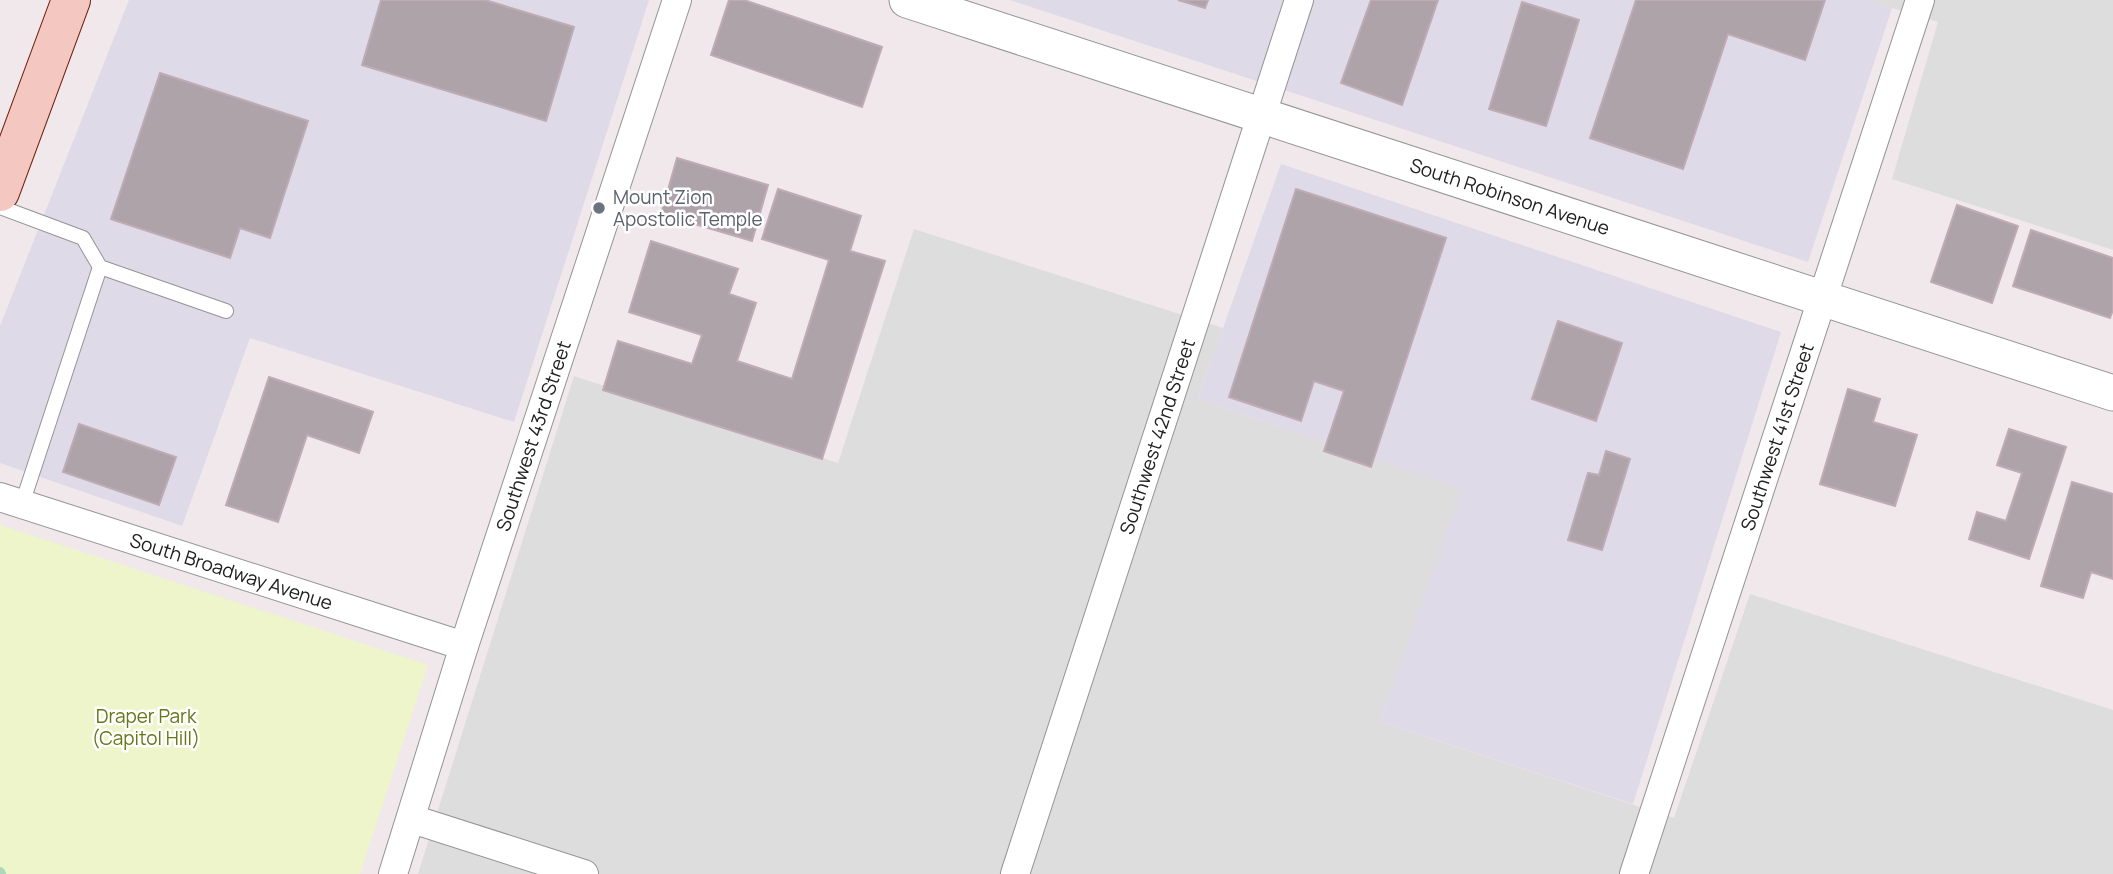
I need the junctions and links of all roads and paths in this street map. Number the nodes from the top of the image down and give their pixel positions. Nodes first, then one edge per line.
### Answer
1 (71, 0) edge
2 (677, 0) edge
3 (907, 0) edge
4 (1299, 0) edge
5 (1920, 0) edge
6 (1262, 115) junction
7 (0, 192) edge
8 (0, 207) edge
9 (100, 267) junction
10 (1822, 298) junction
11 (226, 311) dead end
12 (2113, 393) edge
13 (11, 500) edge
14 (464, 646) junction
15 (412, 819) junction
16 (393, 874) edge
17 (584, 874) edge
18 (1015, 874) edge
19 (1634, 874) edge

1 - 7 main road
2 - 14 street, Southwest 43rd Street
3 - 6 street, South Robinson Avenue
4 - 6 street, Southwest 42nd Street
5 - 10 street, Southwest 41st Street
6 - 10 street, South Robinson Avenue
6 - 18 street, Southwest 42nd Street
8 - 9 lane
9 - 11 lane
9 - 13 lane
10 - 12 street, South Robinson Avenue
10 - 19 street, Southwest 41st Street
13 - 14 street, South Broadway Avenue
14 - 15 street, Southwest 43rd Street
15 - 16 street, Southwest 43rd Street
15 - 17 street

